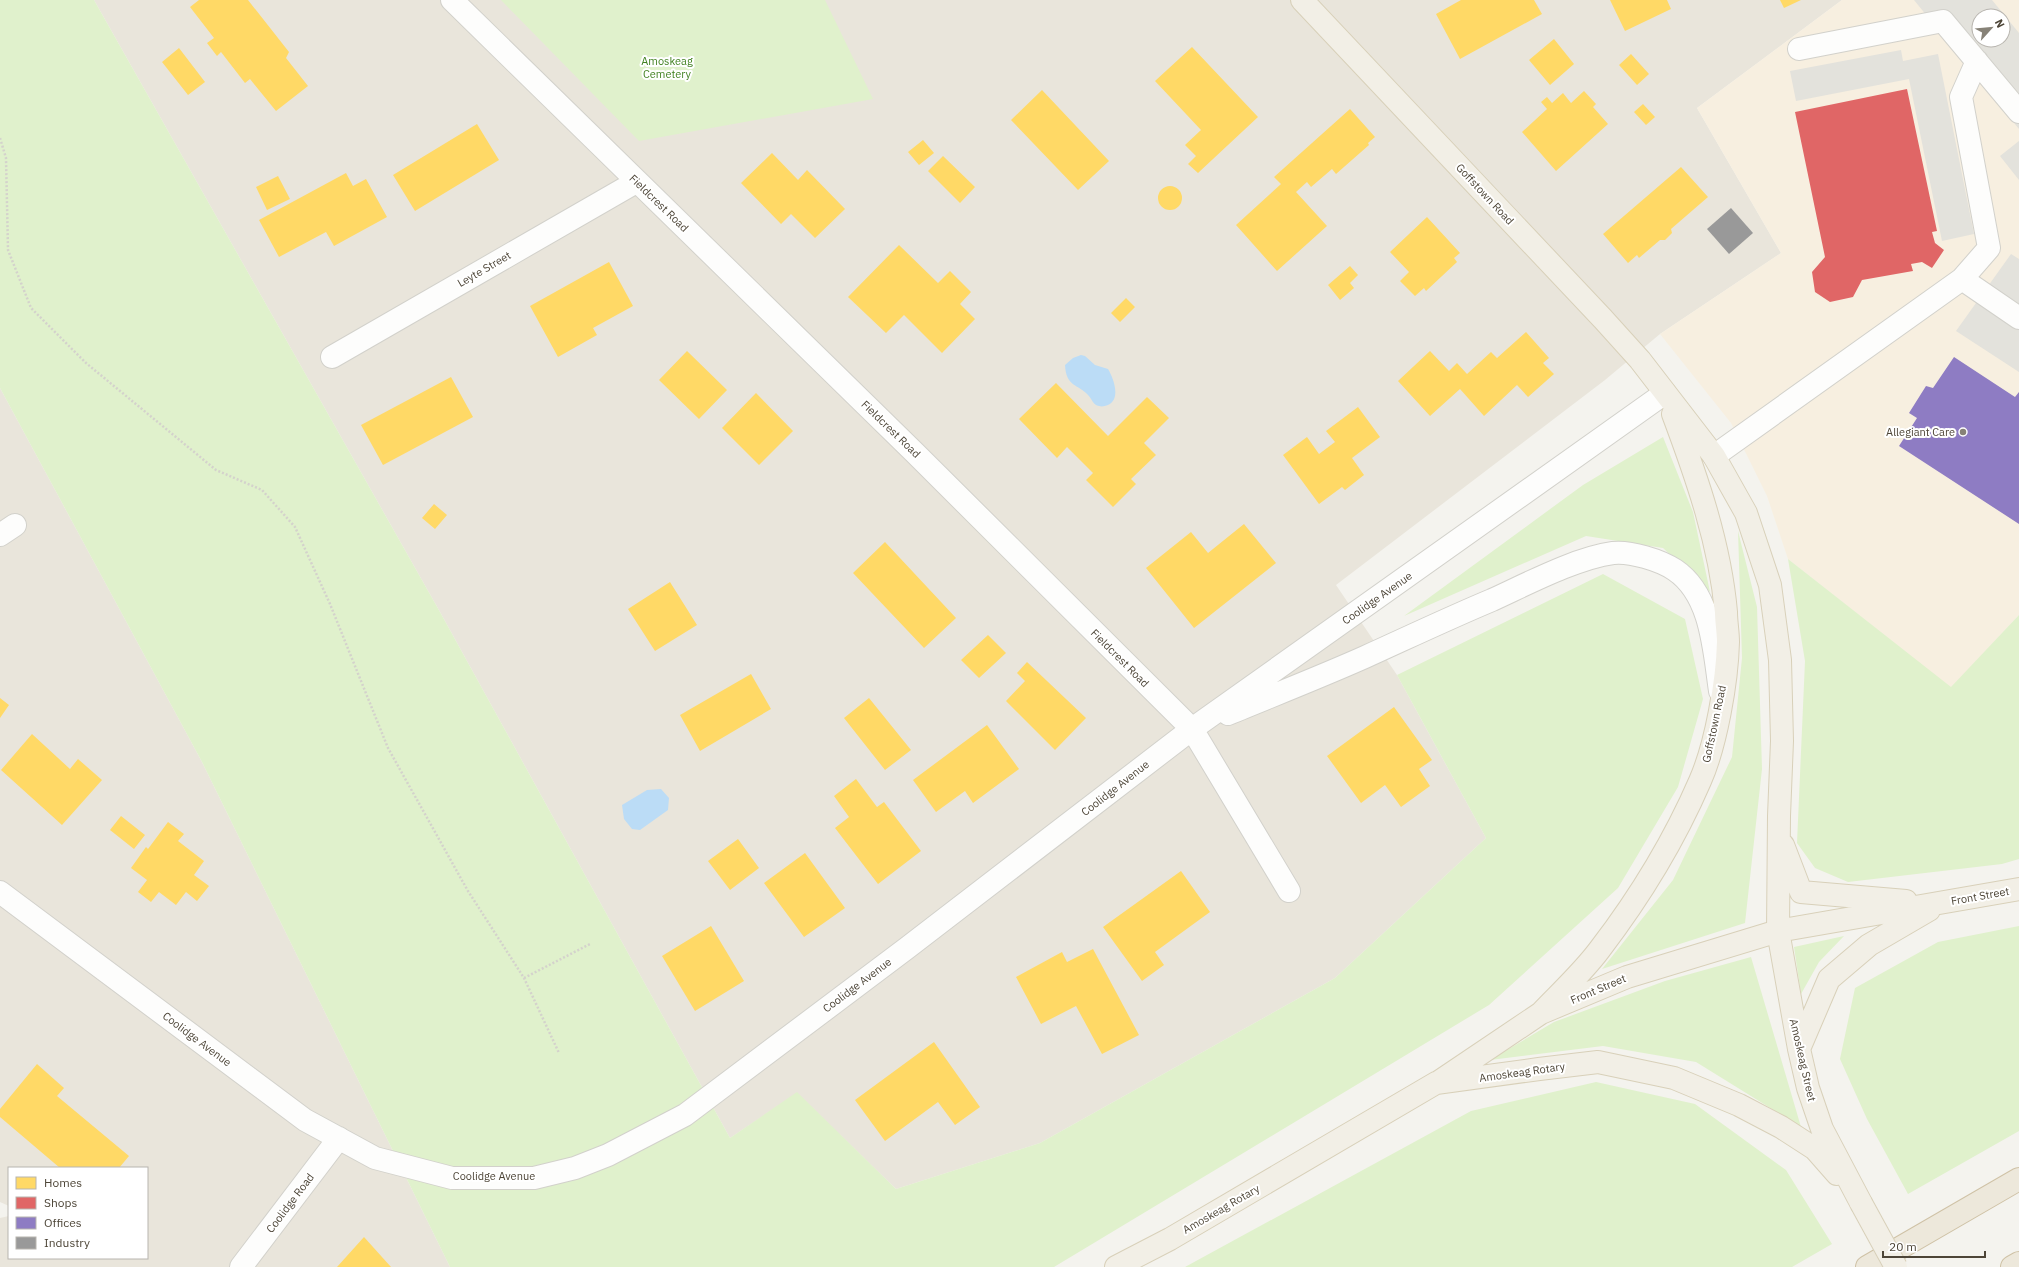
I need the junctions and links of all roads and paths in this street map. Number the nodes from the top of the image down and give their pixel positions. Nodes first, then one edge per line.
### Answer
1 (452, 0) edge
2 (1302, 0) edge
3 (1799, 49) dead end
4 (1977, 61) junction
5 (2019, 112) edge
6 (0, 138) edge
7 (636, 182) junction
8 (1962, 279) junction
9 (2019, 318) edge
10 (332, 357) dead end
11 (1665, 392) junction
12 (1714, 456) junction
13 (1721, 703) junction
14 (1192, 729) junction
15 (1779, 833) junction
16 (2019, 889) edge
17 (1289, 891) dead end
18 (0, 892) edge
19 (1941, 903) junction
20 (1778, 931) junction
21 (590, 944) dead end
22 (524, 978) junction
23 (1541, 1013) junction
24 (1799, 1049) junction
25 (559, 1053) dead end
26 (1436, 1084) junction
27 (339, 1138) junction
28 (2019, 1179) edge
29 (1861, 1203) junction
30 (2019, 1263) edge
31 (241, 1267) edge
32 (1116, 1267) edge
33 (1867, 1267) edge
34 (1896, 1267) edge
35 (2012, 1267) edge

1 - 7 street, Fieldcrest Road
2 - 11 main road, Goffstown Road
3 - 4 street
4 - 5 street
4 - 8 street
6 - 22 path
7 - 10 street, Leyte Street
7 - 14 street, Fieldcrest Road
8 - 9 street
8 - 12 street
11 - 12 main road, Goffstown Road
11 - 13 main road, Goffstown Road
11 - 14 street, Coolidge Avenue
12 - 15 main road, Goffstown Road
13 - 14 street
13 - 23 main road, Goffstown Road
14 - 17 street, Fieldcrest Road
14 - 27 street, Coolidge Avenue
15 - 19 main road
15 - 20 main road, Goffstown Road
16 - 19 main road, Front Street
18 - 27 street, Coolidge Avenue
19 - 20 main road, Front Street
19 - 24 main road
20 - 23 main road, Front Street
20 - 24 main road, Amoskeag Street
21 - 22 path
22 - 25 path
23 - 26 main road, Front Street
24 - 29 main road, Amoskeag Street
26 - 29 main road, Amoskeag Rotary
26 - 32 main road, Amoskeag Rotary
27 - 31 street, Coolidge Road
28 - 33 highway
29 - 34 main road, Amoskeag Rotary, bridge
30 - 35 highway

